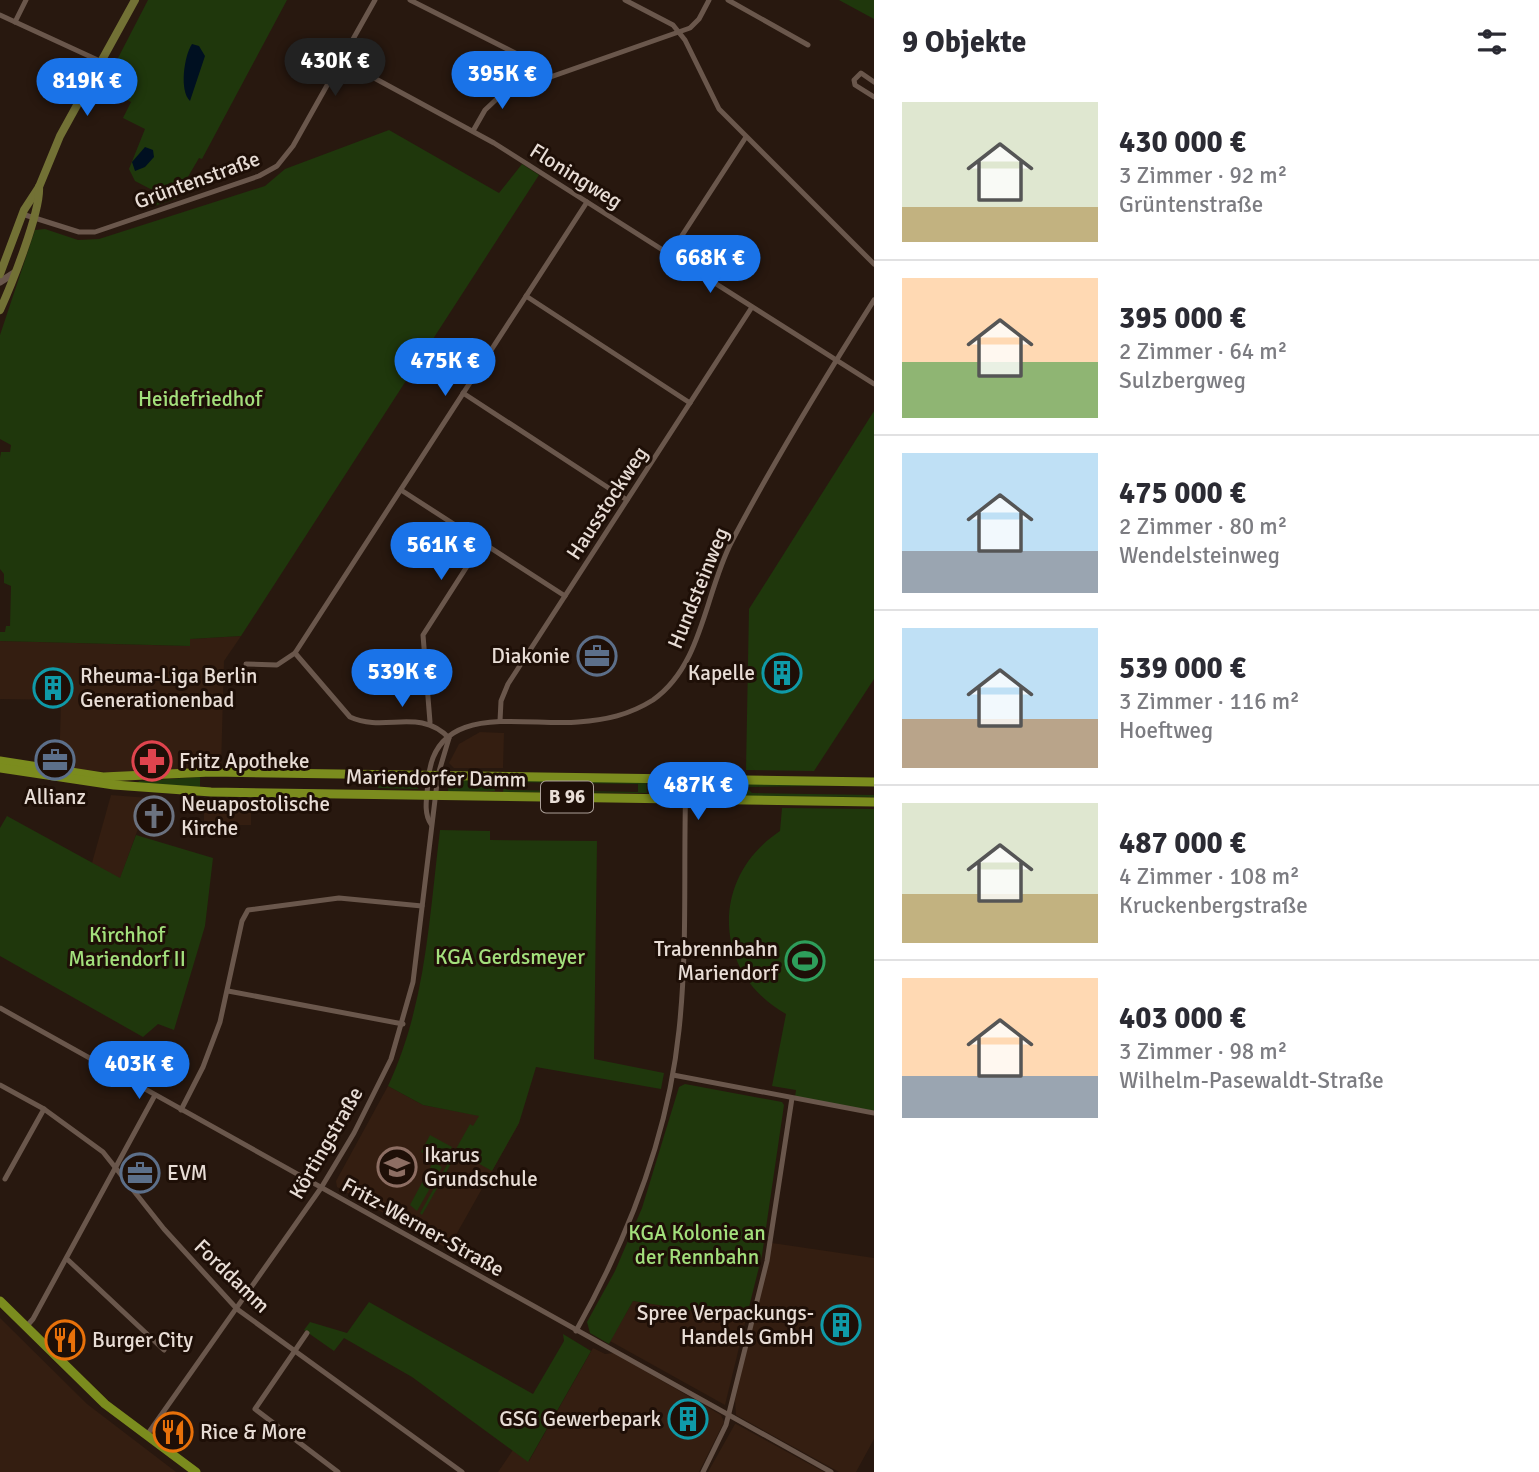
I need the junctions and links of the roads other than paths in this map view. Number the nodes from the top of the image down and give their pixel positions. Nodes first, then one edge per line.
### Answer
1 (26, 0) edge
2 (135, 0) edge
3 (375, 0) edge
4 (410, 0) edge
5 (625, 0) edge
6 (709, 0) edge
7 (728, 0) edge
8 (0, 15) edge
9 (15, 22) junction
10 (679, 32) junction
11 (808, 45) dead end
12 (341, 61) junction
13 (102, 62) junction
14 (546, 78) junction
15 (874, 82) edge
16 (874, 97) edge
17 (473, 131) junction
18 (746, 137) junction
19 (38, 187) junction
20 (587, 202) junction
21 (22, 214) junction
22 (32, 218) junction
23 (670, 254) junction
24 (874, 264) edge
25 (0, 274) edge
26 (14, 274) junction
27 (0, 282) edge
28 (526, 296) junction
29 (874, 300) edge
30 (752, 307) junction
31 (0, 310) edge
32 (836, 360) junction
33 (874, 384) edge
34 (463, 393) junction
35 (690, 403) junction
36 (401, 490) junction
37 (627, 500) junction
38 (482, 543) junction
39 (565, 596) junction
40 (295, 653) junction
41 (246, 664) dead end
42 (500, 721) junction
43 (430, 722) junction
44 (449, 738) junction
45 (0, 761) edge
46 (0, 768) edge
47 (433, 775) junction
48 (686, 779) junction
49 (874, 782) edge
50 (432, 795) junction
51 (685, 799) junction
52 (874, 802) edge
53 (422, 906) junction
54 (228, 991) junction
55 (0, 1008) edge
56 (403, 1024) junction
57 (673, 1075) junction
58 (0, 1085) edge
59 (155, 1095) junction
60 (792, 1098) junction
61 (44, 1109) junction
62 (181, 1110) junction
63 (874, 1113) edge
64 (117, 1167) junction
65 (5, 1179) dead end
66 (321, 1188) junction
67 (67, 1259) junction
68 (0, 1301) edge
69 (237, 1309) junction
70 (26, 1326) junction
71 (576, 1331) junction
72 (307, 1333) dead end
73 (164, 1350) dead end
74 (295, 1350) junction
75 (729, 1416) junction
76 (147, 1436) junction
77 (196, 1472) edge
78 (338, 1472) edge
79 (462, 1472) edge
80 (703, 1472) edge
81 (831, 1472) edge

1 - 9 street
2 - 13 main road
3 - 12 street, Grüntenstraße
4 - 14 street
5 - 10 street
6 - 10 street
7 - 11 street
8 - 9 street
9 - 13 street
10 - 14 street
10 - 18 street
12 - 17 street, Floningweg
12 - 22 street, Grüntenstraße
13 - 19 main road
14 - 17 street
15 - 16 street
17 - 20 street, Floningweg
18 - 23 street
18 - 24 street
19 - 21 main road
19 - 22 main road
20 - 23 street, Floningweg
20 - 28 street
21 - 22 street, Grüntenstraße
21 - 25 main road
22 - 26 main road
23 - 30 street, Floningweg
26 - 27 street
26 - 31 main road
28 - 34 street
28 - 35 street
29 - 32 street, Hundsteinweg
30 - 32 street, Floningweg
30 - 35 street, Hausstockweg
32 - 33 street, Floningweg
32 - 42 street, Hundsteinweg
34 - 36 street
34 - 37 street
35 - 37 street, Hausstockweg
36 - 38 street
36 - 40 street
37 - 39 street, Hausstockweg
38 - 39 street
38 - 43 street
39 - 42 street, Hausstockweg
40 - 41 street
40 - 43 street
42 - 44 street, Hundsteinweg
43 - 44 street
44 - 47 street
44 - 47 street
45 - 47 main road, Mariendorfer Damm / B 96
46 - 50 main road, Mariendorfer Damm / B 96
47 - 48 main road, Mariendorfer Damm / B 96
47 - 50 street
47 - 50 street, Körtingstraße
48 - 49 main road, Mariendorfer Damm / B 96
48 - 51 street
50 - 51 main road, Mariendorfer Damm / B 96
50 - 53 street, Körtingstraße
51 - 52 main road, Mariendorfer Damm / B 96
51 - 57 street
53 - 54 street
53 - 56 street, Körtingstraße
54 - 56 street
54 - 62 street
55 - 59 street, Fritz-Werner-Straße
56 - 66 street, Körtingstraße
57 - 60 street
57 - 71 street
58 - 61 street, Forddamm
59 - 62 street, Fritz-Werner-Straße
59 - 64 street
60 - 63 street
60 - 75 street
61 - 64 street, Forddamm
61 - 65 street
62 - 66 street, Fritz-Werner-Straße
64 - 67 street
64 - 69 street, Forddamm
66 - 69 street, Körtingstraße
66 - 71 street, Fritz-Werner-Straße
67 - 70 street
67 - 73 street
68 - 70 main road
69 - 74 street, Forddamm
69 - 76 street, Körtingstraße
70 - 76 main road
71 - 75 street, Fritz-Werner-Straße
72 - 74 street
74 - 78 street
74 - 79 street, Forddamm
75 - 80 street
75 - 81 street, Fritz-Werner-Straße
76 - 77 main road

